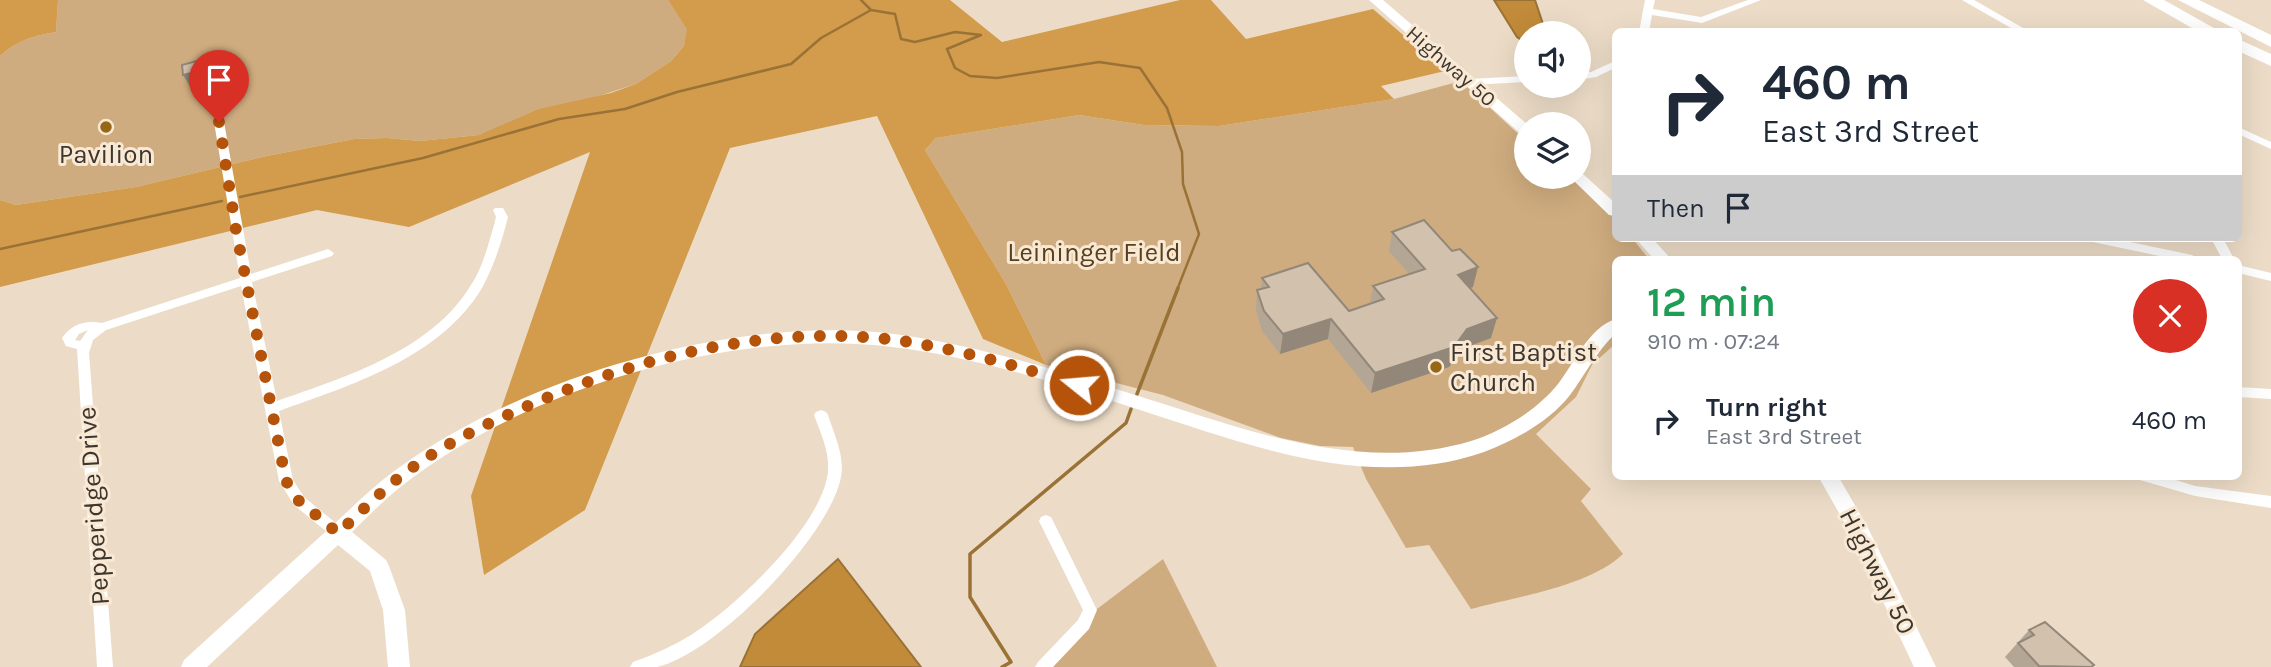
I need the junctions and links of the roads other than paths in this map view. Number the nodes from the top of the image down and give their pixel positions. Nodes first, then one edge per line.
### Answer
1 (1375, 0) edge
2 (1650, 0) edge
3 (1756, 0) edge
4 (1967, 0) edge
5 (2151, 0) edge
6 (2186, 0) edge
7 (1647, 11) junction
8 (1645, 28) edge
9 (2019, 28) edge
10 (2205, 28) edge
11 (2229, 28) edge
12 (2243, 37) edge
13 (2271, 42) edge
14 (2271, 61) edge
15 (1612, 66) edge
16 (1591, 70) edge
17 (1603, 70) junction
18 (1514, 73) edge
19 (1591, 73) edge
20 (1514, 79) edge
21 (1476, 81) junction
22 (1514, 119) edge
23 (219, 122) dead end
24 (2242, 132) edge
25 (2271, 145) edge
26 (1591, 189) edge
27 (1612, 208) edge
28 (499, 210) dead end
29 (1647, 242) edge
30 (2112, 242) edge
31 (328, 253) dead end
32 (1660, 256) edge
33 (2178, 256) edge
34 (2242, 270) edge
35 (2271, 277) edge
36 (246, 279) junction
37 (1612, 327) edge
38 (2242, 392) edge
39 (2271, 394) edge
40 (272, 408) junction
41 (821, 415) dead end
42 (1830, 480) edge
43 (2158, 480) edge
44 (2271, 502) edge
45 (1046, 520) dead end
46 (338, 533) junction
47 (105, 667) edge
48 (192, 667) edge
49 (399, 667) edge
50 (638, 667) edge
51 (1043, 667) edge
52 (1925, 667) edge

1 - 21 street, Highway 50
2 - 7 street
3 - 7 street
4 - 9 street
5 - 10 highway
6 - 11 highway
7 - 8 street
12 - 13 highway
12 - 14 highway
15 - 17 street
16 - 17 street
17 - 19 street
18 - 21 street
20 - 21 street
21 - 22 street, Highway 50
23 - 36 street
24 - 25 street
26 - 27 street
28 - 40 street
29 - 32 street
30 - 33 street
31 - 36 street
34 - 35 street
36 - 40 street
36 - 47 street, Pepperidge Drive
37 - 46 street
38 - 39 street
40 - 46 street
41 - 50 street
42 - 52 street, Highway 50
43 - 44 street
45 - 51 street
46 - 48 street
46 - 49 street

